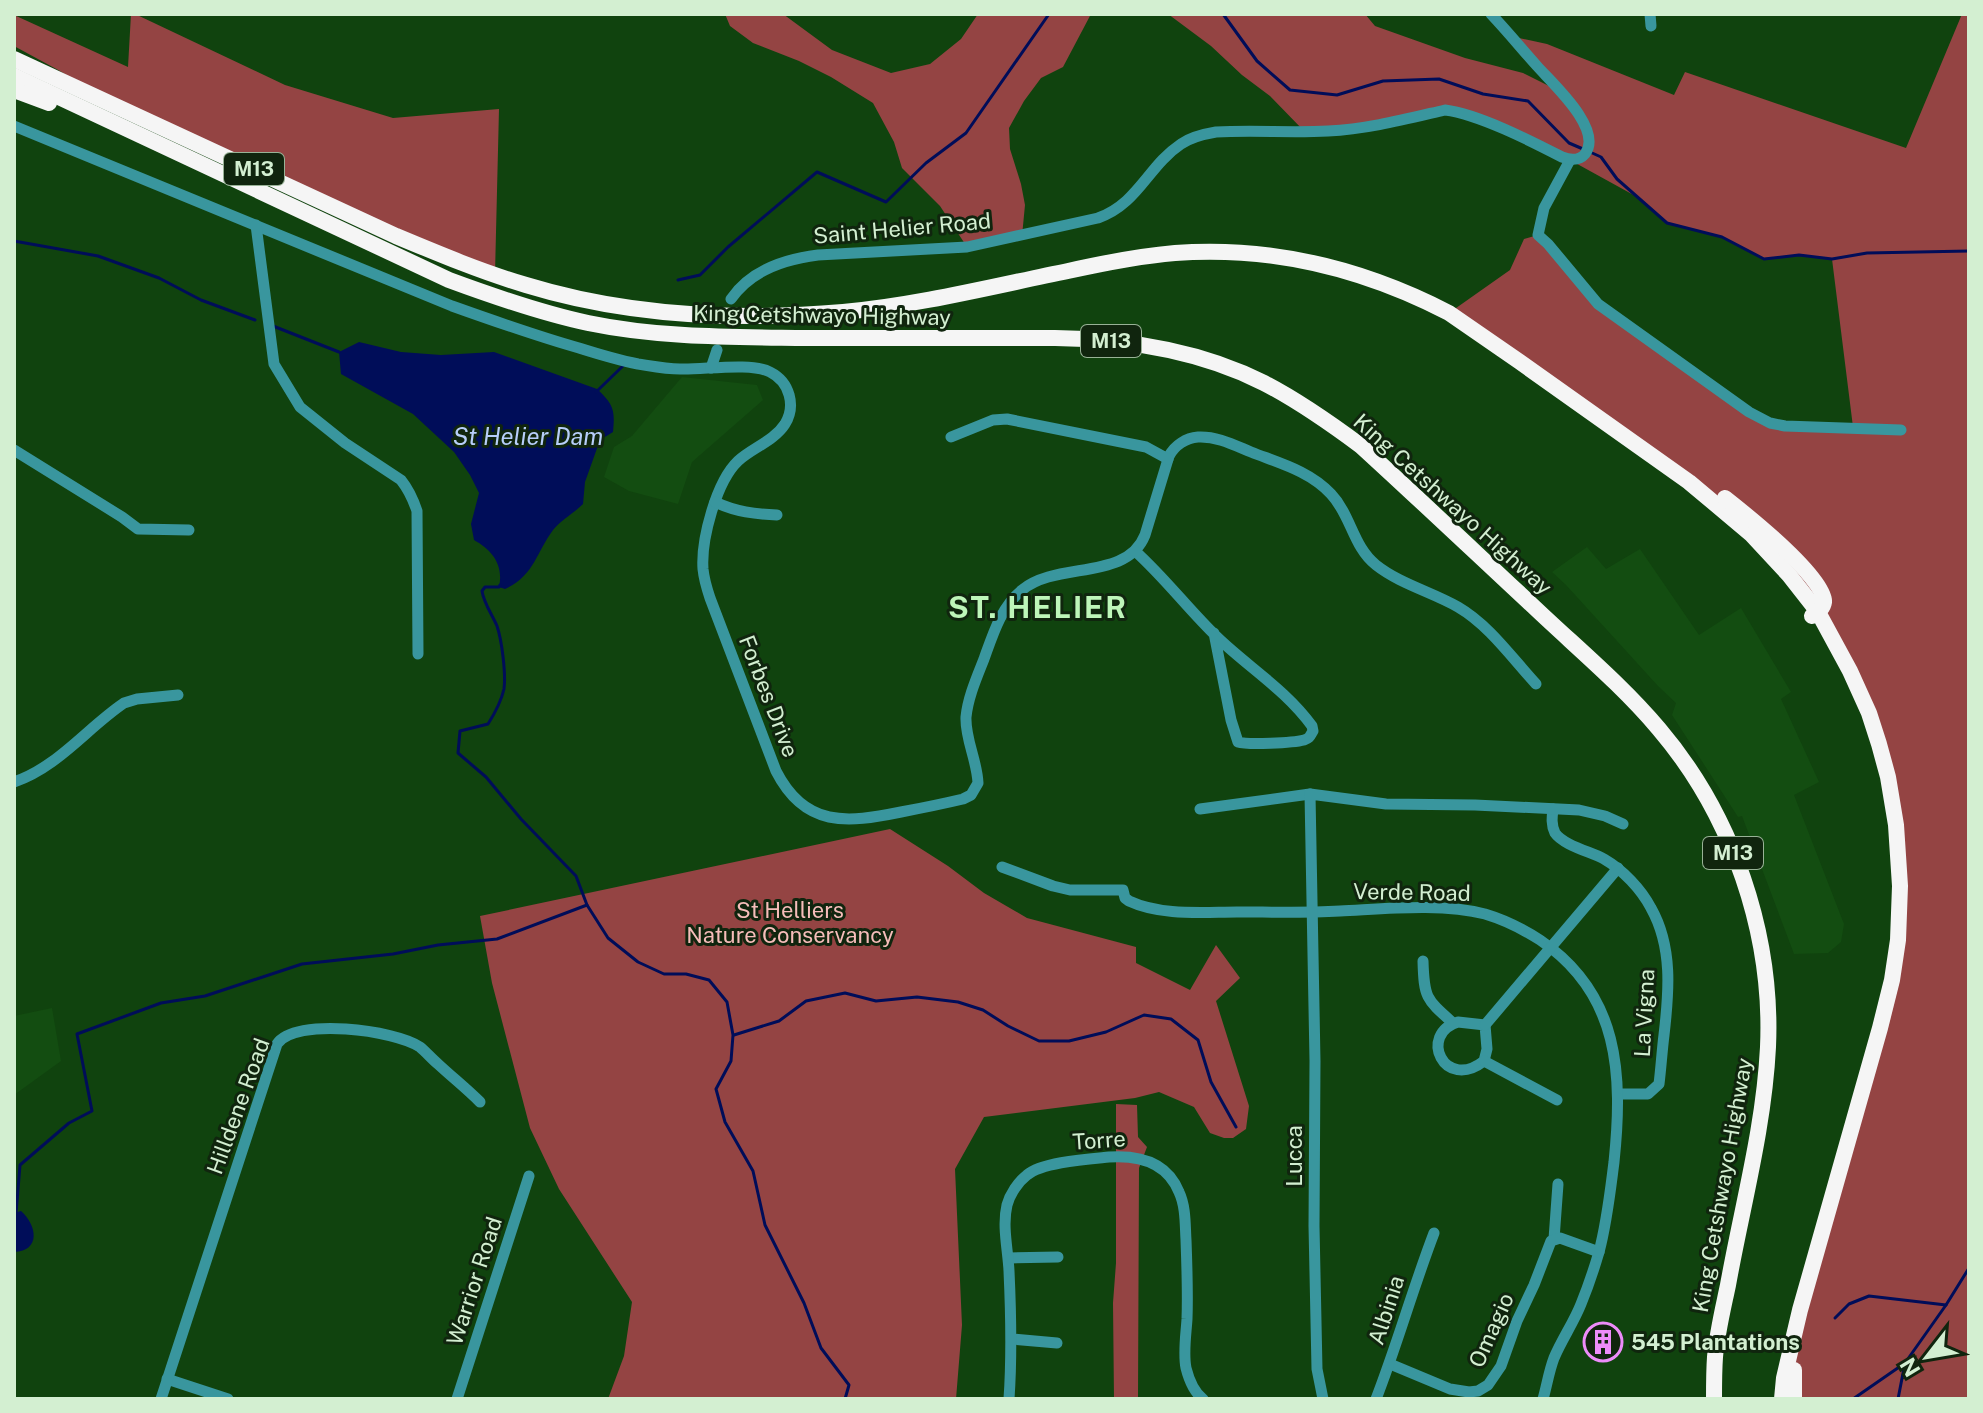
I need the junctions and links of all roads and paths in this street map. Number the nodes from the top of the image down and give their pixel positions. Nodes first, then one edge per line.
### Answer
1 (1491, 14) edge
2 (14, 46) edge
3 (14, 59) edge
4 (14, 76) edge
5 (14, 90) edge
6 (111, 103) junction
7 (14, 126) edge
8 (122, 128) junction
9 (1570, 160) junction
10 (256, 225) junction
11 (731, 299) dead end
12 (717, 350) dead end
13 (711, 368) junction
14 (1901, 430) dead end
15 (951, 437) dead end
16 (14, 450) edge
17 (1168, 459) junction
18 (715, 502) junction
19 (777, 515) dead end
20 (189, 530) dead end
21 (1135, 551) junction
22 (1214, 633) junction
23 (418, 654) dead end
24 (1536, 684) dead end
25 (178, 695) dead end
26 (14, 782) edge
27 (1310, 794) junction
28 (1200, 809) dead end
29 (1553, 809) junction
30 (1623, 824) dead end
31 (1002, 867) dead end
32 (1618, 868) junction
33 (1313, 912) junction
34 (1551, 947) junction
35 (1423, 961) dead end
36 (1453, 1023) junction
37 (1485, 1025) junction
38 (1484, 1061) junction
39 (1619, 1094) junction
40 (1557, 1100) dead end
41 (480, 1102) dead end
42 (529, 1176) dead end
43 (1558, 1184) dead end
44 (1434, 1233) dead end
45 (1554, 1239) junction
46 (1599, 1252) junction
47 (1058, 1257) dead end
48 (1009, 1258) junction
49 (1012, 1339) junction
50 (1057, 1343) dead end
51 (1792, 1345) junction
52 (1390, 1364) junction
53 (167, 1379) junction
54 (161, 1399) edge
55 (228, 1399) edge
56 (457, 1399) edge
57 (1009, 1399) edge
58 (1203, 1399) edge
59 (1323, 1399) edge
60 (1376, 1399) edge
61 (1543, 1399) edge
62 (1714, 1399) edge
63 (1782, 1399) edge
64 (1794, 1399) edge

1 - 9 street
2 - 6 highway
3 - 6 highway, King Cetshwayo Highway / M13
4 - 8 highway, King Cetshwayo Highway / M13
5 - 8 highway
6 - 51 highway, King Cetshwayo Highway / M13
7 - 10 street
8 - 62 highway, King Cetshwayo Highway / M13
9 - 11 street, Saint Helier Road
9 - 14 street
10 - 13 street
10 - 23 street
12 - 13 street
13 - 18 street, Forbes Drive
15 - 17 street
16 - 20 street
17 - 21 street
17 - 24 street
18 - 19 street
18 - 21 street, Forbes Drive
21 - 22 street
22 - 22 street
25 - 26 street
27 - 28 street
27 - 29 street
27 - 33 street
29 - 30 street
29 - 32 street, La Vigna
31 - 33 street, Verde Road
32 - 34 street
32 - 39 street, La Vigna
33 - 34 street, Verde Road
33 - 59 street, Lucca
34 - 37 street
34 - 39 street, Verde Road
35 - 36 street
36 - 37 street
36 - 38 street
37 - 38 street
38 - 40 street
39 - 46 street, Verde Road
41 - 53 street, Hilldene Road
42 - 56 street, Warrior Road
43 - 45 street
44 - 52 street, Albinia
45 - 46 street
45 - 52 street, Omagio
46 - 61 street, Verde Road
47 - 48 street
48 - 49 street, Torre
48 - 58 street, Torre
49 - 50 street
49 - 57 street, Torre
51 - 63 highway, M13
51 - 64 highway
52 - 60 street, Albinia
53 - 54 street, Hilldene Road
53 - 55 street

